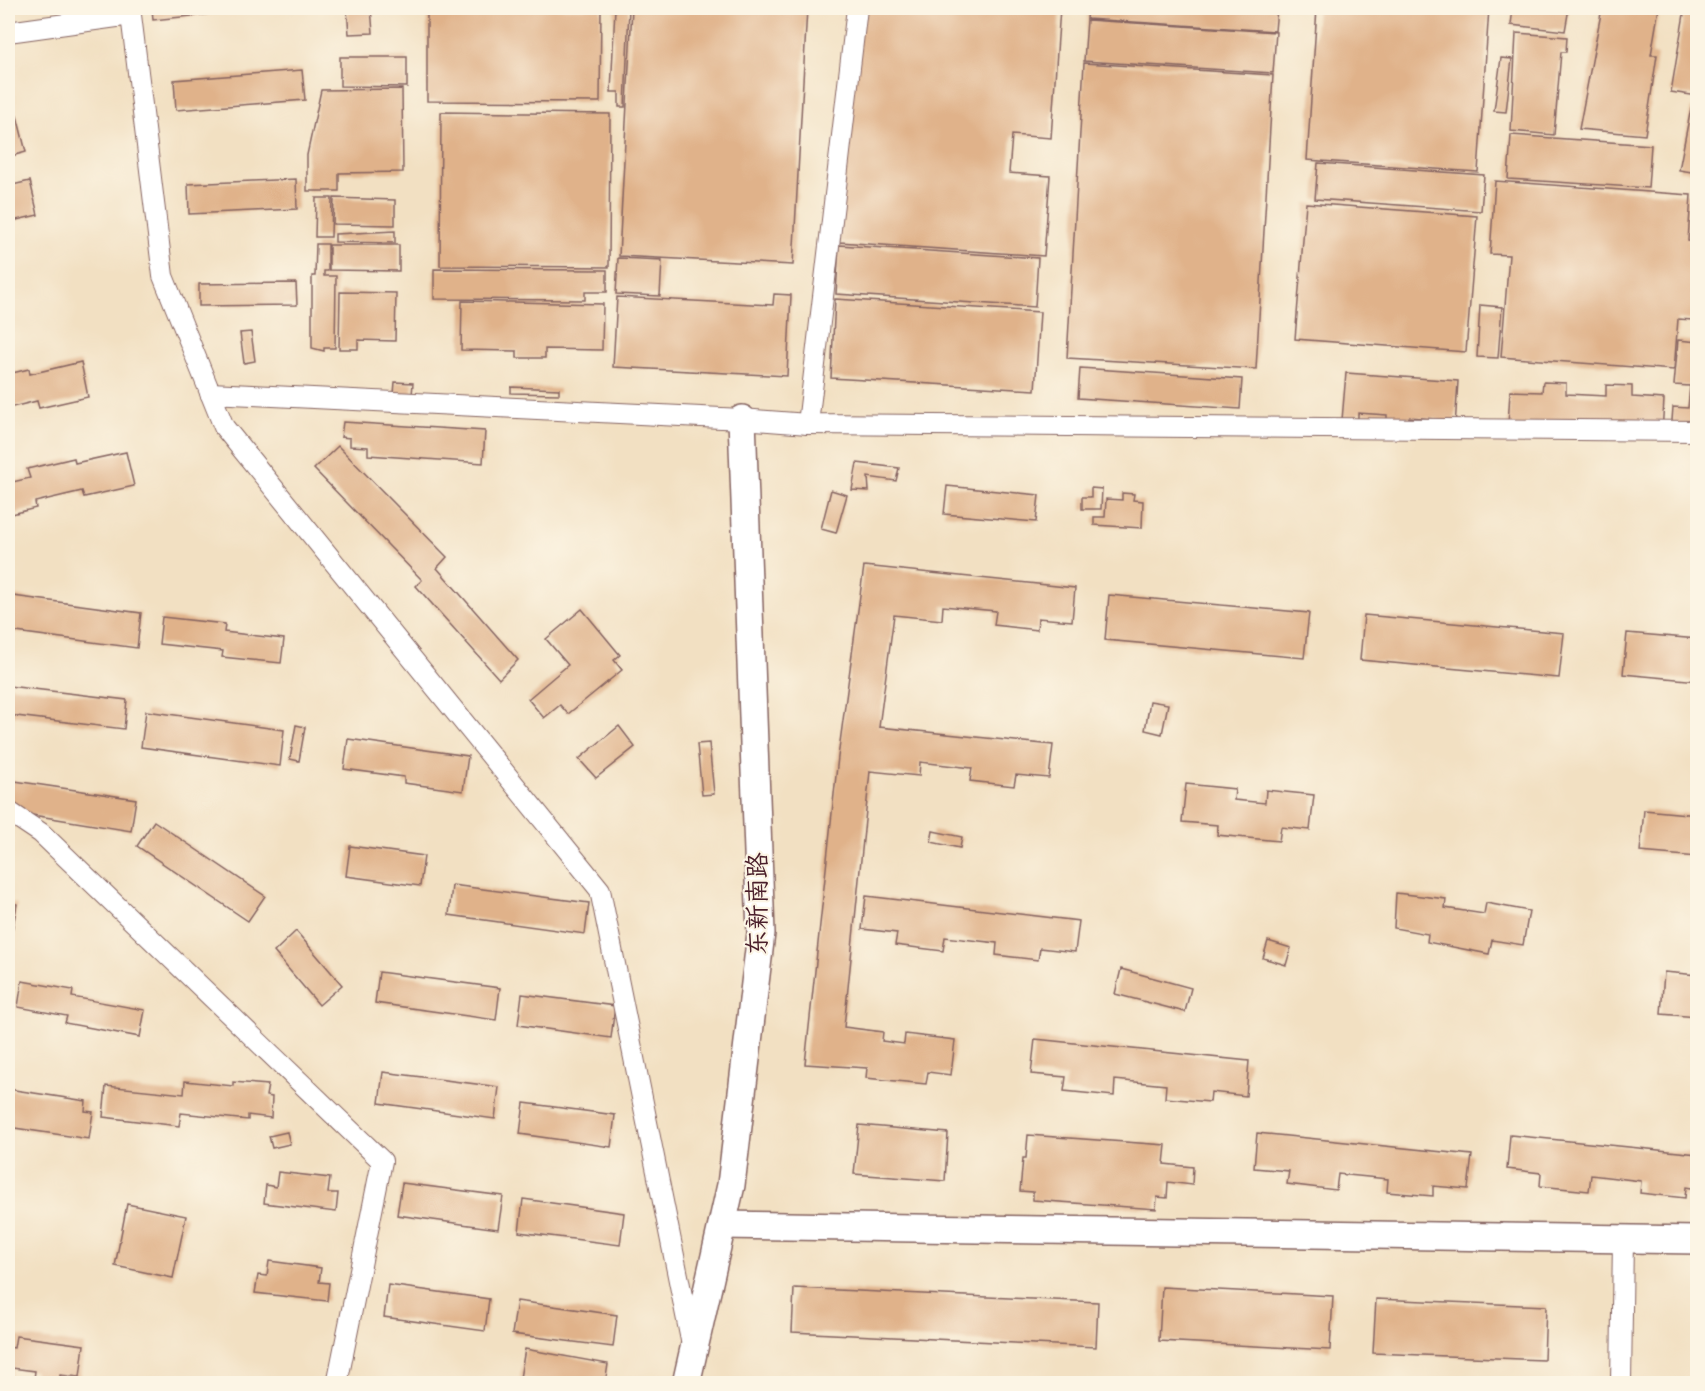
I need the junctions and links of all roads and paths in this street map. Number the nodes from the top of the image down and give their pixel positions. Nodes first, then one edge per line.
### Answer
1 (857, 8) edge
2 (8, 32) edge
3 (210, 393) junction
4 (742, 419) junction
5 (808, 424) junction
6 (1698, 431) edge
7 (8, 811) edge
8 (722, 1225) junction
9 (1623, 1239) junction
10 (1698, 1240) edge
11 (693, 1352) junction
12 (337, 1383) edge
13 (686, 1383) edge
14 (1621, 1383) edge

1 - 5 street
2 - 3 street
3 - 4 street
3 - 11 street
4 - 5 street
4 - 8 main road, 东新南路
5 - 6 street
7 - 12 street
8 - 9 main road
8 - 11 main road, 东新南路
9 - 10 main road
9 - 14 street
11 - 13 main road, 东新南路

